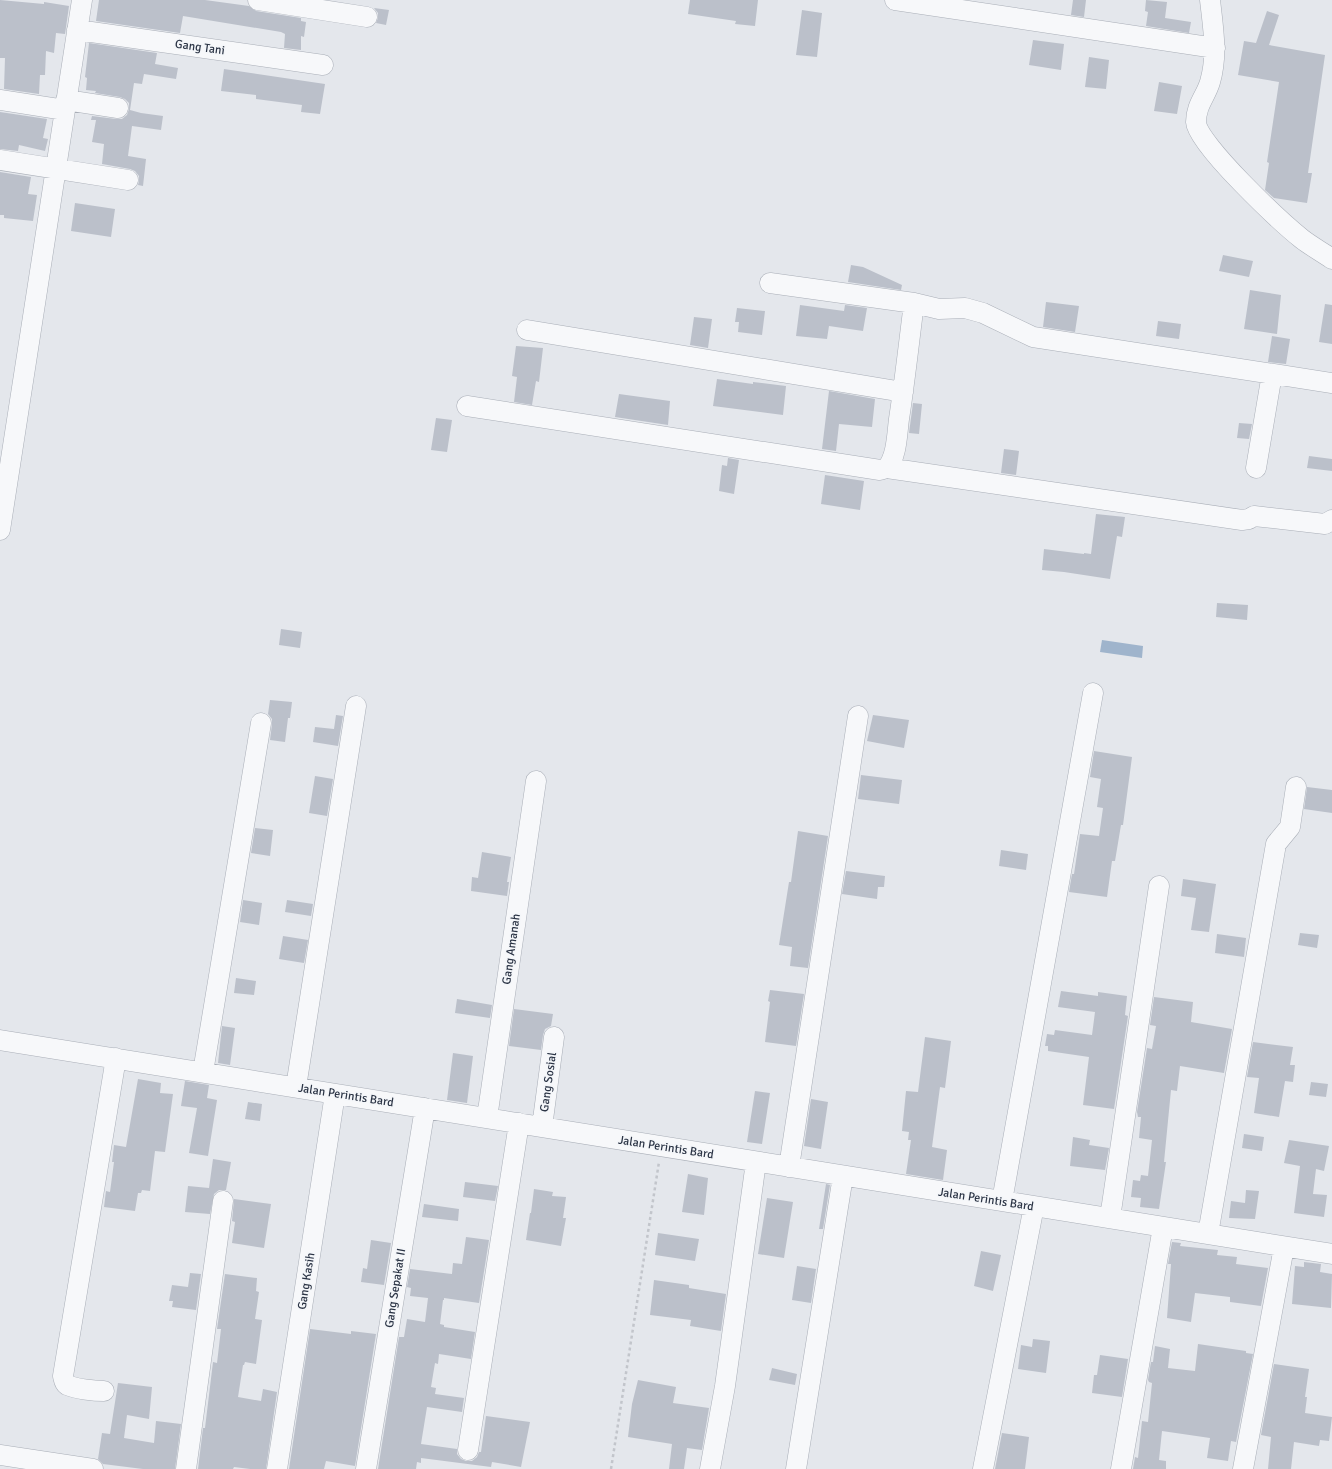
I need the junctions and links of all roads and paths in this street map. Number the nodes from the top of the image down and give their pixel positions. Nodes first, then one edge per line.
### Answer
1 (82, 0) edge
2 (258, 0) edge
3 (895, 0) edge
4 (1210, 0) edge
5 (367, 17) dead end
6 (77, 30) junction
7 (1215, 48) junction
8 (323, 65) dead end
9 (0, 100) edge
10 (66, 105) junction
11 (118, 108) dead end
12 (0, 160) edge
13 (56, 169) junction
14 (128, 180) dead end
15 (1332, 259) edge
16 (770, 283) dead end
17 (914, 304) junction
18 (527, 330) dead end
19 (1272, 374) junction
20 (1332, 383) edge
21 (903, 392) junction
22 (467, 406) dead end
23 (887, 468) junction
24 (1256, 468) dead end
25 (1332, 520) edge
26 (0, 530) edge
27 (1092, 694) dead end
28 (356, 706) dead end
29 (858, 716) dead end
30 (261, 723) dead end
31 (536, 781) dead end
32 (1296, 787) dead end
33 (1159, 886) dead end
34 (554, 1037) dead end
35 (0, 1040) edge
36 (116, 1058) junction
37 (203, 1072) junction
38 (296, 1087) junction
39 (335, 1094) junction
40 (425, 1108) junction
41 (487, 1118) junction
42 (519, 1123) junction
43 (542, 1127) junction
44 (662, 1146) junction
45 (756, 1162) junction
46 (789, 1167) junction
47 (843, 1176) junction
48 (223, 1200) dead end
49 (1002, 1201) junction
50 (1034, 1206) junction
51 (1110, 1218) junction
52 (1163, 1227) junction
53 (1208, 1234) junction
54 (1284, 1247) junction
55 (1332, 1254) edge
56 (104, 1391) dead end
57 (468, 1450) dead end
58 (0, 1455) edge
59 (92, 1469) edge
60 (186, 1469) edge
61 (278, 1469) edge
62 (366, 1469) edge
63 (611, 1469) edge
64 (710, 1469) edge
65 (796, 1469) edge
66 (983, 1469) edge
67 (1121, 1469) edge
68 (1243, 1469) edge

1 - 6 street
2 - 5 street
3 - 7 street
4 - 7 street
6 - 8 street, Gang Tani
6 - 10 street
7 - 15 street
9 - 10 street
10 - 11 street
10 - 13 street
12 - 13 street
13 - 14 street
13 - 26 street
16 - 17 street
17 - 19 street
17 - 21 street
18 - 21 street
19 - 20 street
19 - 24 street
21 - 23 street
22 - 23 street
23 - 25 street
27 - 49 street
28 - 38 street
29 - 46 street
30 - 37 street
31 - 41 street, Gang Amanah
32 - 53 street
33 - 51 street
34 - 43 street, Gang Sosial
35 - 36 street, Jalan Perintis Bard
36 - 37 street, Jalan Perintis Bard
36 - 56 street
37 - 38 street, Jalan Perintis Bard
38 - 39 street, Jalan Perintis Bard
39 - 40 street, Jalan Perintis Bard
39 - 61 street, Gang Kasih
40 - 41 street, Jalan Perintis Bard
40 - 62 street, Gang Sepakat II
41 - 42 street, Jalan Perintis Bard
42 - 43 street, Jalan Perintis Bard
42 - 57 street
43 - 44 street, Jalan Perintis Bard
44 - 45 street, Jalan Perintis Bard
44 - 63 path
45 - 46 street, Jalan Perintis Bard
45 - 64 street
46 - 47 street, Jalan Perintis Bard
47 - 49 street, Jalan Perintis Bard
47 - 65 street
48 - 60 street
49 - 50 street, Jalan Perintis Bard
50 - 51 street, Jalan Perintis Bard
50 - 66 street
51 - 52 street, Jalan Perintis Bard
52 - 53 street, Jalan Perintis Bard
52 - 67 street
53 - 54 street, Jalan Perintis Bard
54 - 55 street, Jalan Perintis Bard
54 - 68 street
58 - 59 street

